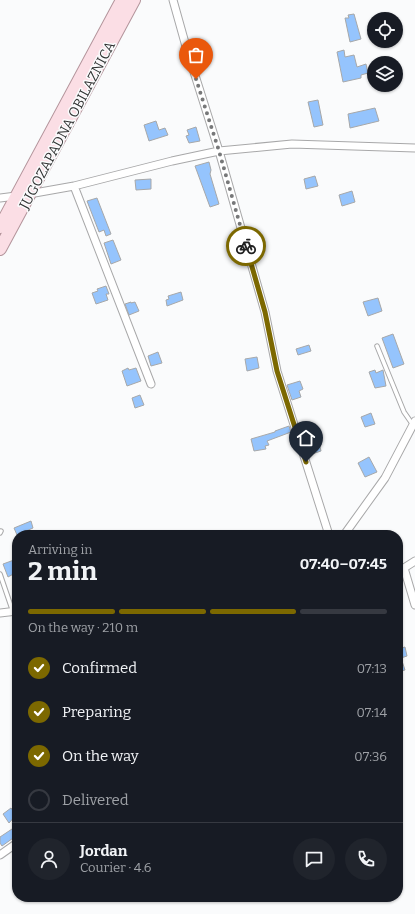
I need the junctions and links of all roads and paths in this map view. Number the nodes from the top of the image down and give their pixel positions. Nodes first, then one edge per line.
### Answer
1 (122, 0) edge
2 (134, 0) edge
3 (173, 0) edge
4 (415, 148) edge
5 (219, 151) junction
6 (74, 186) junction
7 (30, 194) junction
8 (16, 196) junction
9 (0, 198) edge
10 (0, 227) edge
11 (0, 249) edge
12 (377, 346) dead end
13 (150, 384) dead end
14 (414, 423) edge
15 (327, 530) edge
16 (348, 530) edge
17 (415, 561) edge
18 (403, 567) edge
19 (403, 573) edge
20 (0, 574) edge
21 (12, 604) edge
22 (415, 605) edge
23 (12, 611) edge
24 (0, 613) edge
25 (12, 847) edge
26 (0, 855) edge

1 - 8 main road, JUGOZAPADNA OBILAZNICA
2 - 7 main road, JUGOZAPADNA OBILAZNICA
3 - 5 street
4 - 5 street
5 - 6 street
5 - 15 street
6 - 7 street
6 - 13 street
7 - 11 main road, JUGOZAPADNA OBILAZNICA
8 - 9 street
8 - 10 main road, JUGOZAPADNA OBILAZNICA
12 - 14 lane
14 - 16 street
17 - 18 street
19 - 22 street
20 - 21 lane
23 - 24 street
25 - 26 street

